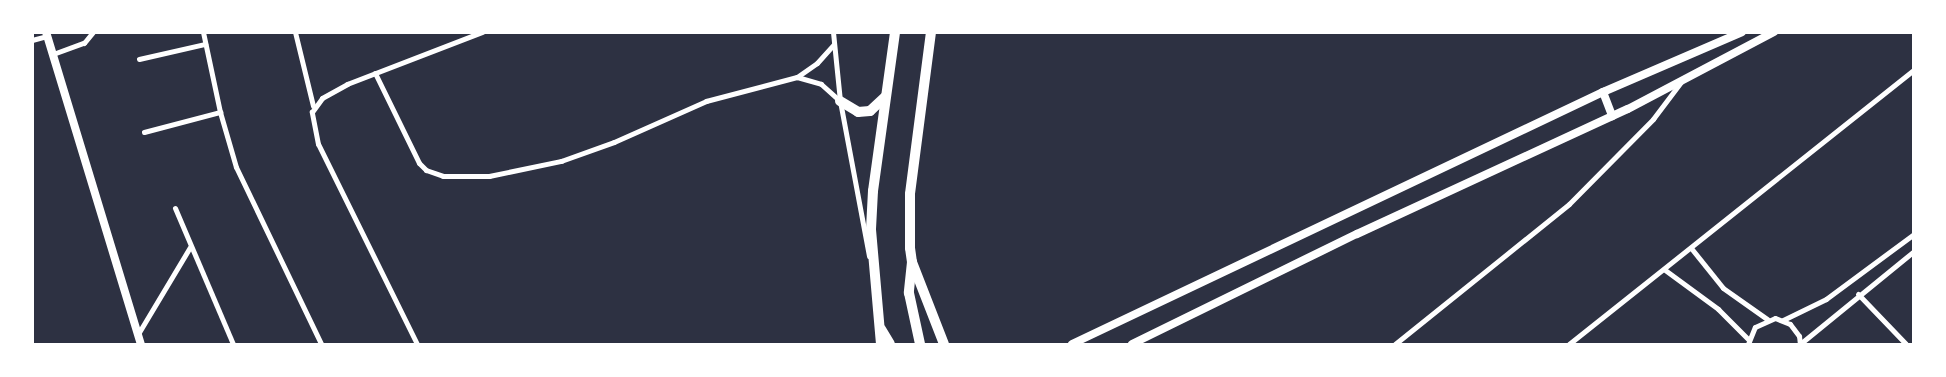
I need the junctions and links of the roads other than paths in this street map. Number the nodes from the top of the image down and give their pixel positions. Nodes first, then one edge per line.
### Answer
1 (93, 32) edge
2 (203, 32) edge
3 (295, 32) edge
4 (482, 32) edge
5 (833, 32) edge
6 (895, 32) edge
7 (931, 32) edge
8 (1742, 32) edge
9 (1774, 32) edge
10 (46, 34) edge
11 (32, 40) edge
12 (205, 44) junction
13 (834, 44) junction
14 (53, 54) junction
15 (139, 59) dead end
16 (1914, 70) edge
17 (376, 73) junction
18 (797, 77) junction
19 (1682, 82) junction
20 (1603, 92) junction
21 (886, 96) junction
22 (840, 101) junction
23 (313, 106) junction
24 (220, 112) junction
25 (1612, 116) junction
26 (144, 132) dead end
27 (175, 208) dead end
28 (1914, 234) edge
29 (190, 247) junction
30 (1690, 248) junction
31 (1914, 251) edge
32 (912, 262) junction
33 (872, 267) junction
34 (1665, 270) junction
35 (1858, 294) junction
36 (1767, 319) junction
37 (1783, 320) junction
38 (880, 326) junction
39 (138, 334) junction
40 (1748, 343) edge
41 (141, 344) edge
42 (233, 344) edge
43 (321, 344) edge
44 (417, 344) edge
45 (881, 344) edge
46 (890, 344) edge
47 (920, 344) edge
48 (944, 344) edge
49 (1072, 344) edge
50 (1132, 344) edge
51 (1395, 344) edge
52 (1569, 344) edge
53 (1800, 344) edge
54 (1906, 344) edge

1 - 14 street
2 - 12 street
3 - 23 street
4 - 17 street
5 - 13 street
6 - 21 main road
7 - 32 main road
8 - 20 street
9 - 19 street
10 - 11 street
10 - 14 street
12 - 15 street
12 - 24 street
13 - 18 street
13 - 22 street
14 - 39 street
16 - 30 street
17 - 18 street
17 - 23 street
18 - 22 street
19 - 25 street
19 - 51 street
20 - 25 street
20 - 49 street
21 - 22 main road
21 - 33 main road
22 - 33 street
23 - 44 street
24 - 26 street
24 - 43 street
25 - 50 street
27 - 29 street
28 - 37 street
29 - 39 street
29 - 42 street
30 - 34 street
30 - 36 street
31 - 35 street
32 - 47 main road
32 - 48 main road
33 - 38 main road
34 - 40 street
34 - 52 street
35 - 53 street
35 - 54 street
36 - 37 street
36 - 40 street
37 - 53 street
38 - 45 main road
38 - 46 main road
39 - 41 street

